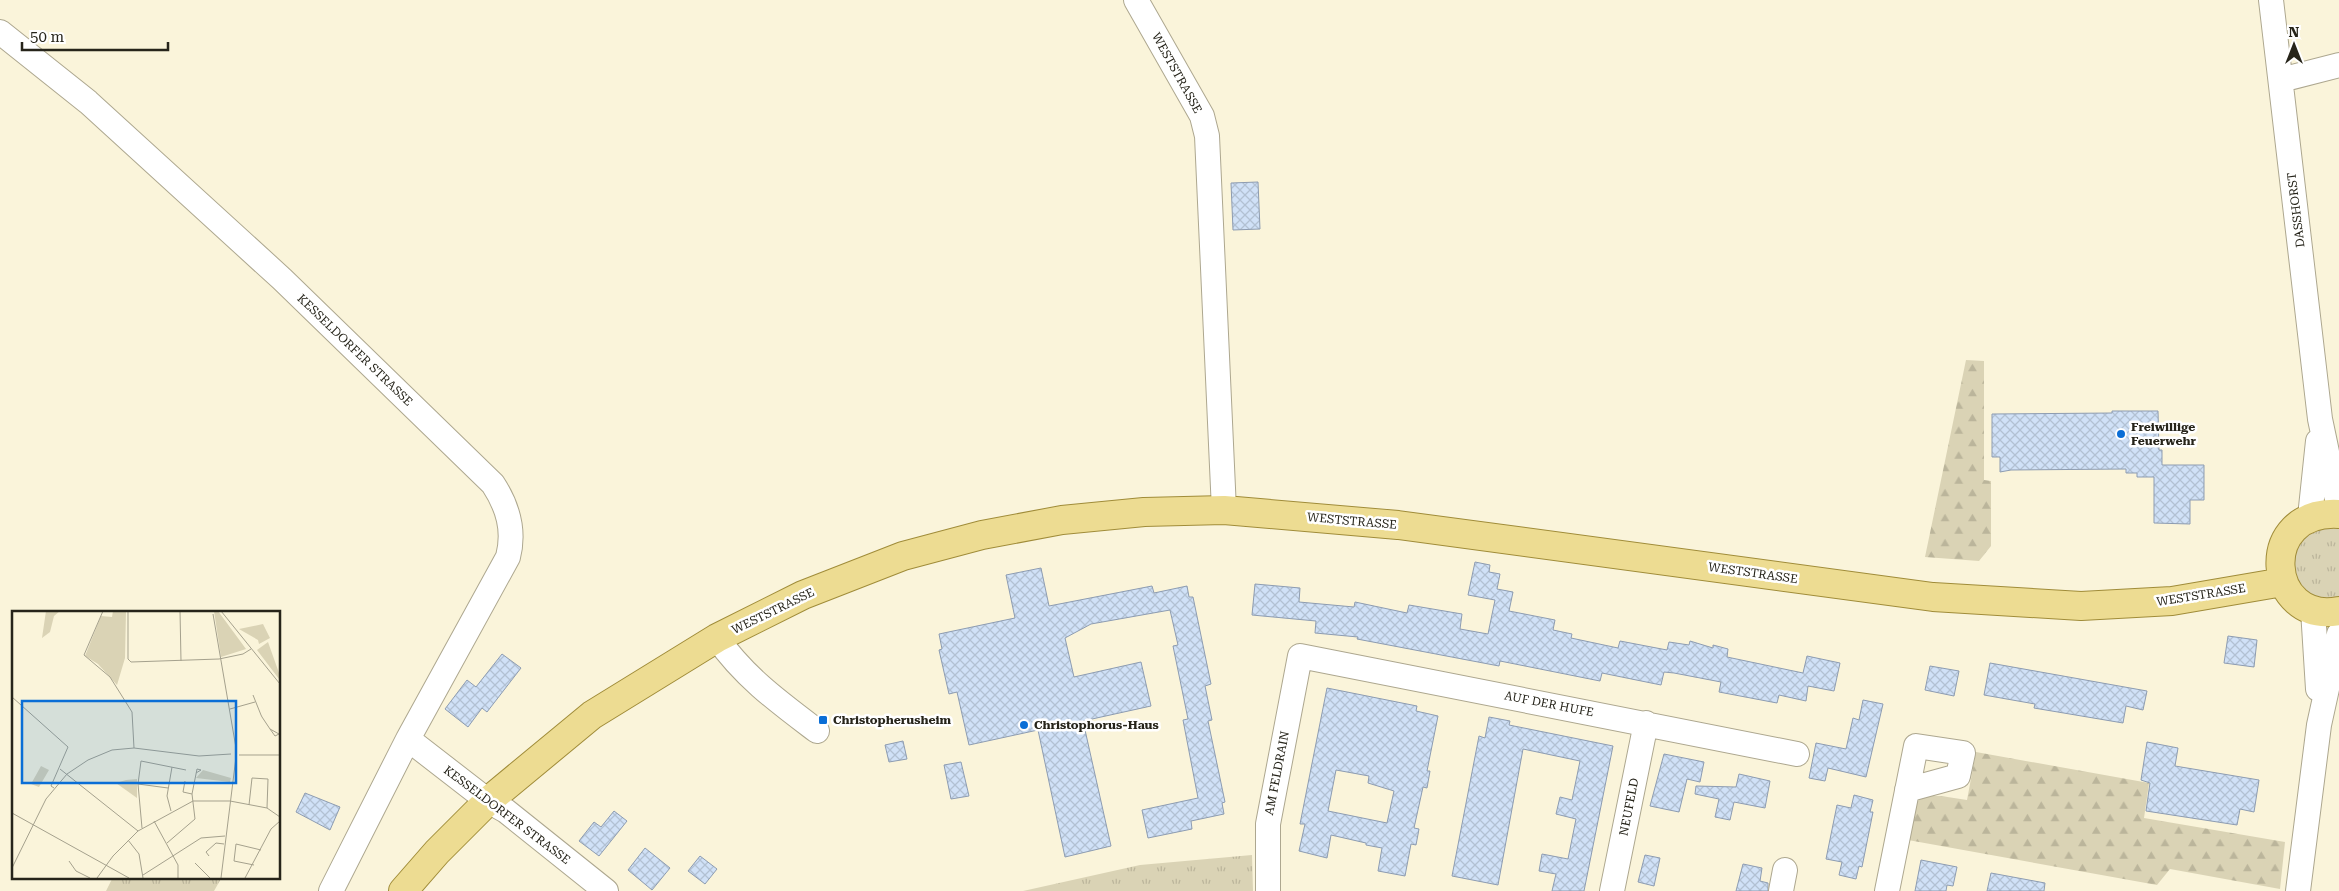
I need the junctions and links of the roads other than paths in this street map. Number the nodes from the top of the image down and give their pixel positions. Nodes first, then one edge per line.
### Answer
1 (1136, 0) edge
2 (2271, 0) edge
3 (0, 32) edge
4 (2339, 65) edge
5 (2281, 80) junction
6 (2320, 420) junction
7 (2339, 509) edge
8 (1224, 510) junction
9 (2339, 514) edge
10 (2310, 517) junction
11 (2283, 582) junction
12 (2326, 611) edge
13 (2339, 634) edge
14 (717, 638) junction
15 (1300, 656) joint
16 (1646, 723) junction
17 (2319, 725) junction
18 (817, 731) dead end
19 (408, 739) junction
20 (1797, 754) dead end
21 (1908, 790) dead end
22 (488, 801) junction
23 (331, 891) edge
24 (403, 891) edge
25 (606, 891) edge
26 (1268, 891) edge
27 (1612, 891) edge
28 (1887, 891) edge
29 (2298, 891) edge

1 - 8 street, WESTSTRASSE
2 - 5 street, DASSHORST
3 - 19 street, KESSELDORFER STRASSE
4 - 5 street
5 - 6 street, DASSHORST
6 - 7 street, DASSHORST
6 - 10 street, DASSHORST
8 - 11 main road, WESTSTRASSE
8 - 14 main road, WESTSTRASSE
9 - 10 main road
10 - 11 main road
11 - 12 main road
12 - 17 street
13 - 17 street
14 - 18 street
14 - 22 main road, WESTSTRASSE
15 - 16 street, AUF DER HUFE
15 - 26 street, AM FELDRAIN
16 - 20 street, AUF DER HUFE
16 - 27 street, NEUFELD
17 - 29 street
19 - 22 street, KESSELDORFER STRASSE
19 - 23 street, KESSELDORFER STRASSE
21 - 28 street
22 - 24 main road, WESTSTRASSE
22 - 25 street, KESSELDORFER STRASSE

